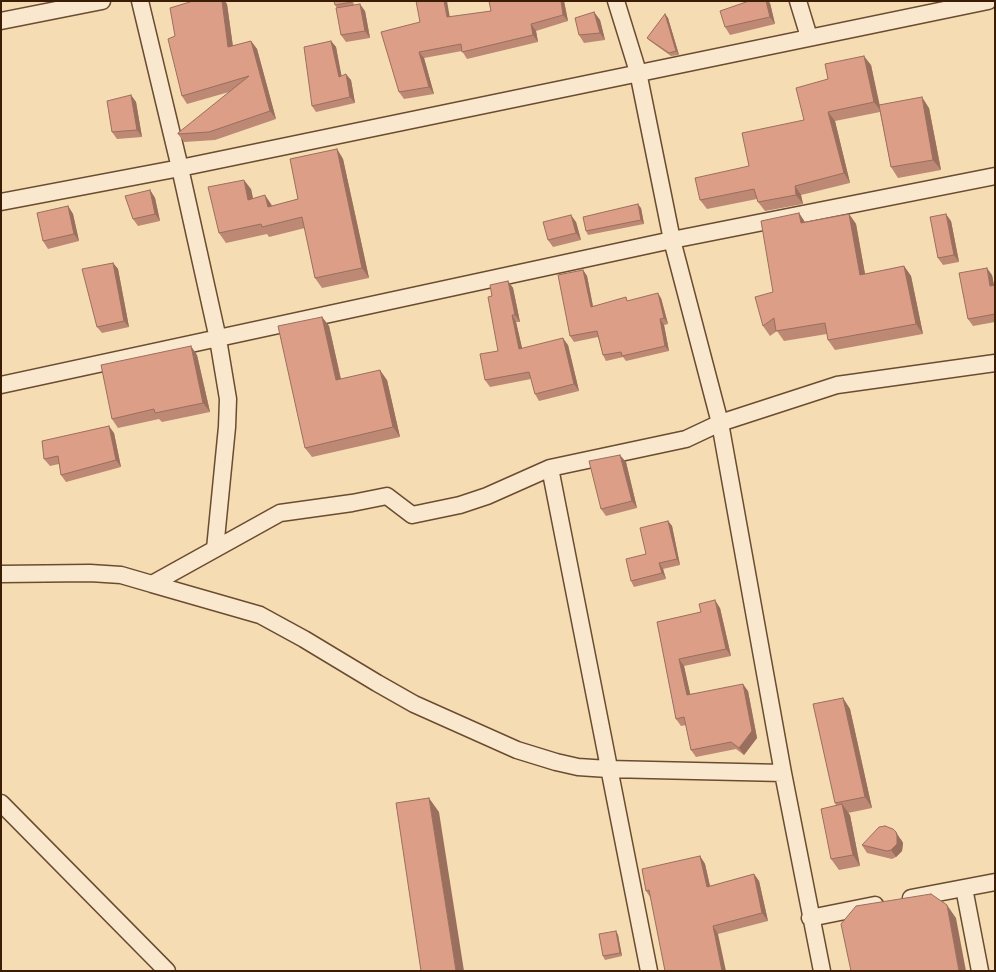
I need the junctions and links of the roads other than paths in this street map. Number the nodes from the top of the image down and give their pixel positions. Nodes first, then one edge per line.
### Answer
1 (102, 1) edge
2 (140, 1) edge
3 (616, 1) edge
4 (798, 1) edge
5 (988, 1) edge
6 (1, 21) edge
7 (809, 38) junction
8 (638, 72) junction
9 (180, 168) junction
10 (995, 176) edge
11 (1, 202) edge
12 (672, 240) junction
13 (218, 339) junction
14 (995, 363) edge
15 (1, 385) edge
16 (720, 423) junction
17 (550, 468) junction
18 (215, 549) junction
19 (1, 574) edge
20 (152, 584) junction
21 (608, 769) junction
22 (783, 773) junction
23 (1, 803) edge
24 (995, 882) edge
25 (964, 888) junction
26 (810, 918) junction
27 (167, 971) edge
28 (649, 971) edge
29 (822, 971) edge
30 (980, 971) edge

1 - 6 street
2 - 9 street
3 - 8 street
4 - 7 street
5 - 7 street
7 - 8 street
8 - 9 street
8 - 12 street
9 - 11 street
9 - 13 street
10 - 12 street
12 - 13 street
12 - 16 street
13 - 15 street
13 - 18 street
14 - 16 street
16 - 17 street
16 - 22 street
17 - 18 street
17 - 21 street
18 - 20 street
19 - 20 street
20 - 21 street
21 - 22 street
21 - 28 street
22 - 26 street
23 - 27 street
24 - 25 street
25 - 26 street
25 - 30 street
26 - 29 street

